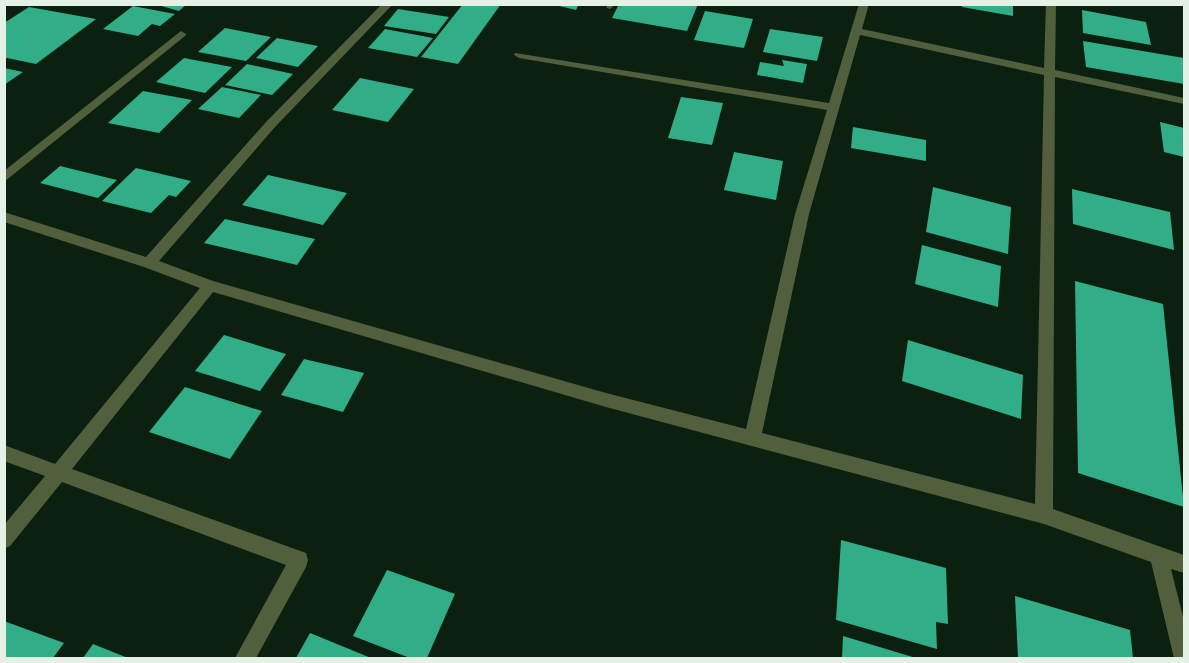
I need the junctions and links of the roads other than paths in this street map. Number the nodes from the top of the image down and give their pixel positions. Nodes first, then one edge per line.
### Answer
1 (388, 4) edge
2 (864, 4) edge
3 (1051, 4) edge
4 (855, 31) junction
5 (181, 34) dead end
6 (519, 55) dead end
7 (1050, 73) junction
8 (1185, 102) edge
9 (835, 108) junction
10 (4, 178) edge
11 (4, 217) edge
12 (149, 263) junction
13 (210, 286) junction
14 (752, 439) junction
15 (4, 453) edge
16 (60, 472) junction
17 (1044, 515) junction
18 (4, 540) edge
19 (1158, 554) junction
20 (1185, 564) edge
21 (245, 658) edge
22 (1184, 658) edge

1 - 12 street
2 - 4 street
3 - 7 street
4 - 7 street
4 - 9 street
5 - 10 street
6 - 9 street
7 - 8 street
7 - 17 street
9 - 14 street
11 - 12 street
12 - 13 street
13 - 14 street
13 - 16 street
14 - 17 street
15 - 16 street
16 - 18 street
16 - 21 street
17 - 19 street
19 - 20 street
19 - 22 street

